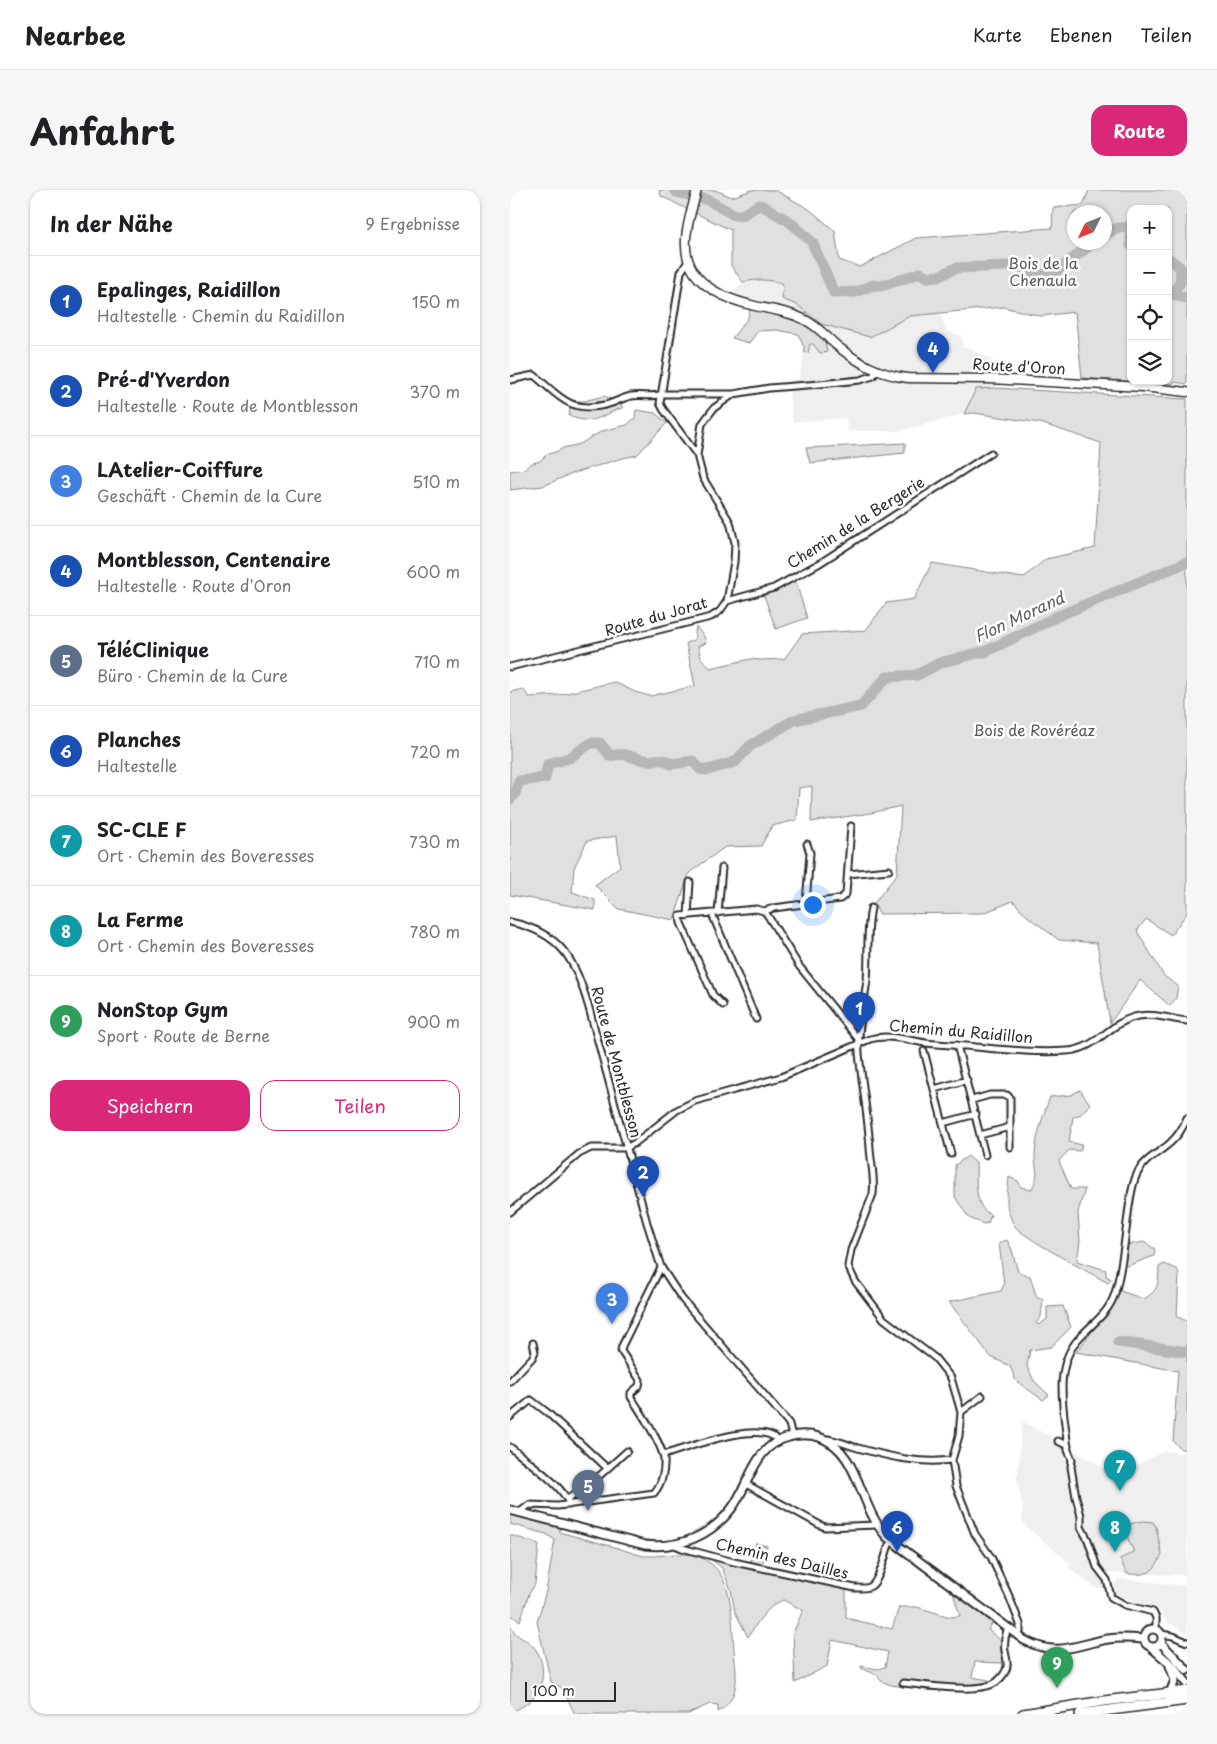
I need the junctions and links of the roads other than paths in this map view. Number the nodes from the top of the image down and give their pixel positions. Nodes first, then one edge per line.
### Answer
1 (697, 190) edge
2 (689, 260) junction
3 (877, 371) junction
4 (510, 380) edge
5 (1187, 392) edge
6 (662, 394) junction
7 (734, 394) junction
8 (992, 453) dead end
9 (697, 455) junction
10 (727, 601) junction
11 (510, 667) edge
12 (851, 826) dead end
13 (806, 844) dead end
14 (722, 868) dead end
15 (889, 870) dead end
16 (848, 874) junction
17 (690, 882) dead end
18 (806, 903) junction
19 (871, 908) dead end
20 (764, 911) junction
21 (715, 914) junction
22 (688, 916) junction
23 (510, 922) edge
24 (723, 1005) dead end
25 (756, 1019) dead end
26 (1187, 1021) edge
27 (860, 1042) junction
28 (957, 1045) junction
29 (924, 1051) dead end
30 (967, 1080) junction
31 (934, 1089) junction
32 (972, 1100) junction
33 (976, 1114) junction
34 (1187, 1118) edge
35 (943, 1123) junction
36 (1010, 1127) junction
37 (980, 1135) junction
38 (1010, 1147) dead end
39 (626, 1148) junction
40 (951, 1154) dead end
41 (985, 1155) dead end
42 (510, 1212) edge
43 (661, 1267) junction
44 (533, 1342) dead end
45 (510, 1381) edge
46 (982, 1396) dead end
47 (961, 1412) junction
48 (510, 1418) edge
49 (792, 1436) junction
50 (823, 1439) junction
51 (1058, 1440) dead end
52 (778, 1441) junction
53 (1068, 1446) junction
54 (510, 1447) edge
55 (628, 1451) dead end
56 (663, 1455) junction
57 (952, 1460) junction
58 (607, 1468) junction
59 (746, 1484) junction
60 (569, 1502) junction
61 (510, 1510) edge
62 (520, 1512) junction
63 (876, 1525) junction
64 (674, 1545) junction
65 (889, 1545) dead end
66 (1008, 1628) junction
67 (1158, 1631) junction
68 (1018, 1635) junction
69 (1144, 1639) junction
70 (1187, 1642) edge
71 (1161, 1643) junction
72 (1151, 1647) junction
73 (1167, 1661) junction
74 (1187, 1670) edge
75 (903, 1683) dead end
76 (1187, 1683) edge
77 (1187, 1691) edge
78 (1170, 1693) junction
79 (1187, 1700) edge
80 (1023, 1714) edge
81 (1080, 1714) edge

1 - 2 main road, Route d'Oron
2 - 3 main road, Route d'Oron
2 - 6 street
3 - 5 main road, Route d'Oron
3 - 7 street, Route du Jorat
4 - 6 street
6 - 7 street
6 - 9 street
7 - 9 street, Route du Jorat
8 - 10 street, Chemin de la Bergerie
9 - 10 street, Route du Jorat
10 - 11 street, Route du Jorat
12 - 16 street
13 - 18 street
14 - 21 street
15 - 16 street
16 - 18 street
17 - 22 street
18 - 20 street
19 - 27 street
20 - 21 street
20 - 27 street
21 - 22 street
21 - 25 street
22 - 24 street
23 - 39 street, Route de Montblesson
26 - 28 street, Chemin du Raidillon
27 - 28 street, Chemin du Raidillon
27 - 39 street, Chemin du Raidillon
27 - 47 street
28 - 30 street
29 - 31 street
30 - 31 street
30 - 32 street
31 - 35 street
32 - 33 street
32 - 36 street
33 - 35 street
33 - 37 street
34 - 53 street
35 - 40 street
36 - 37 street
36 - 38 street
37 - 41 street
39 - 42 street
39 - 43 street, Route de Montblesson
43 - 49 street, Route de Montblesson
43 - 56 street
44 - 45 street
46 - 47 street
47 - 57 street
48 - 58 street
49 - 50 street
49 - 52 street
50 - 57 street
50 - 63 street
51 - 53 street
52 - 56 street
52 - 59 street
53 - 67 street
54 - 60 street
55 - 58 street
56 - 60 street
57 - 68 street
58 - 60 street
59 - 63 street
59 - 64 street
60 - 62 street
61 - 62 street
62 - 64 street
63 - 66 street
64 - 65 street, Chemin des Dailles
66 - 68 street
66 - 75 street
67 - 69 street
67 - 70 street
67 - 71 street
68 - 69 street
69 - 72 street
71 - 72 street
71 - 74 street
72 - 73 street
73 - 76 street
73 - 78 street
77 - 78 main road
78 - 80 main road
79 - 81 main road

